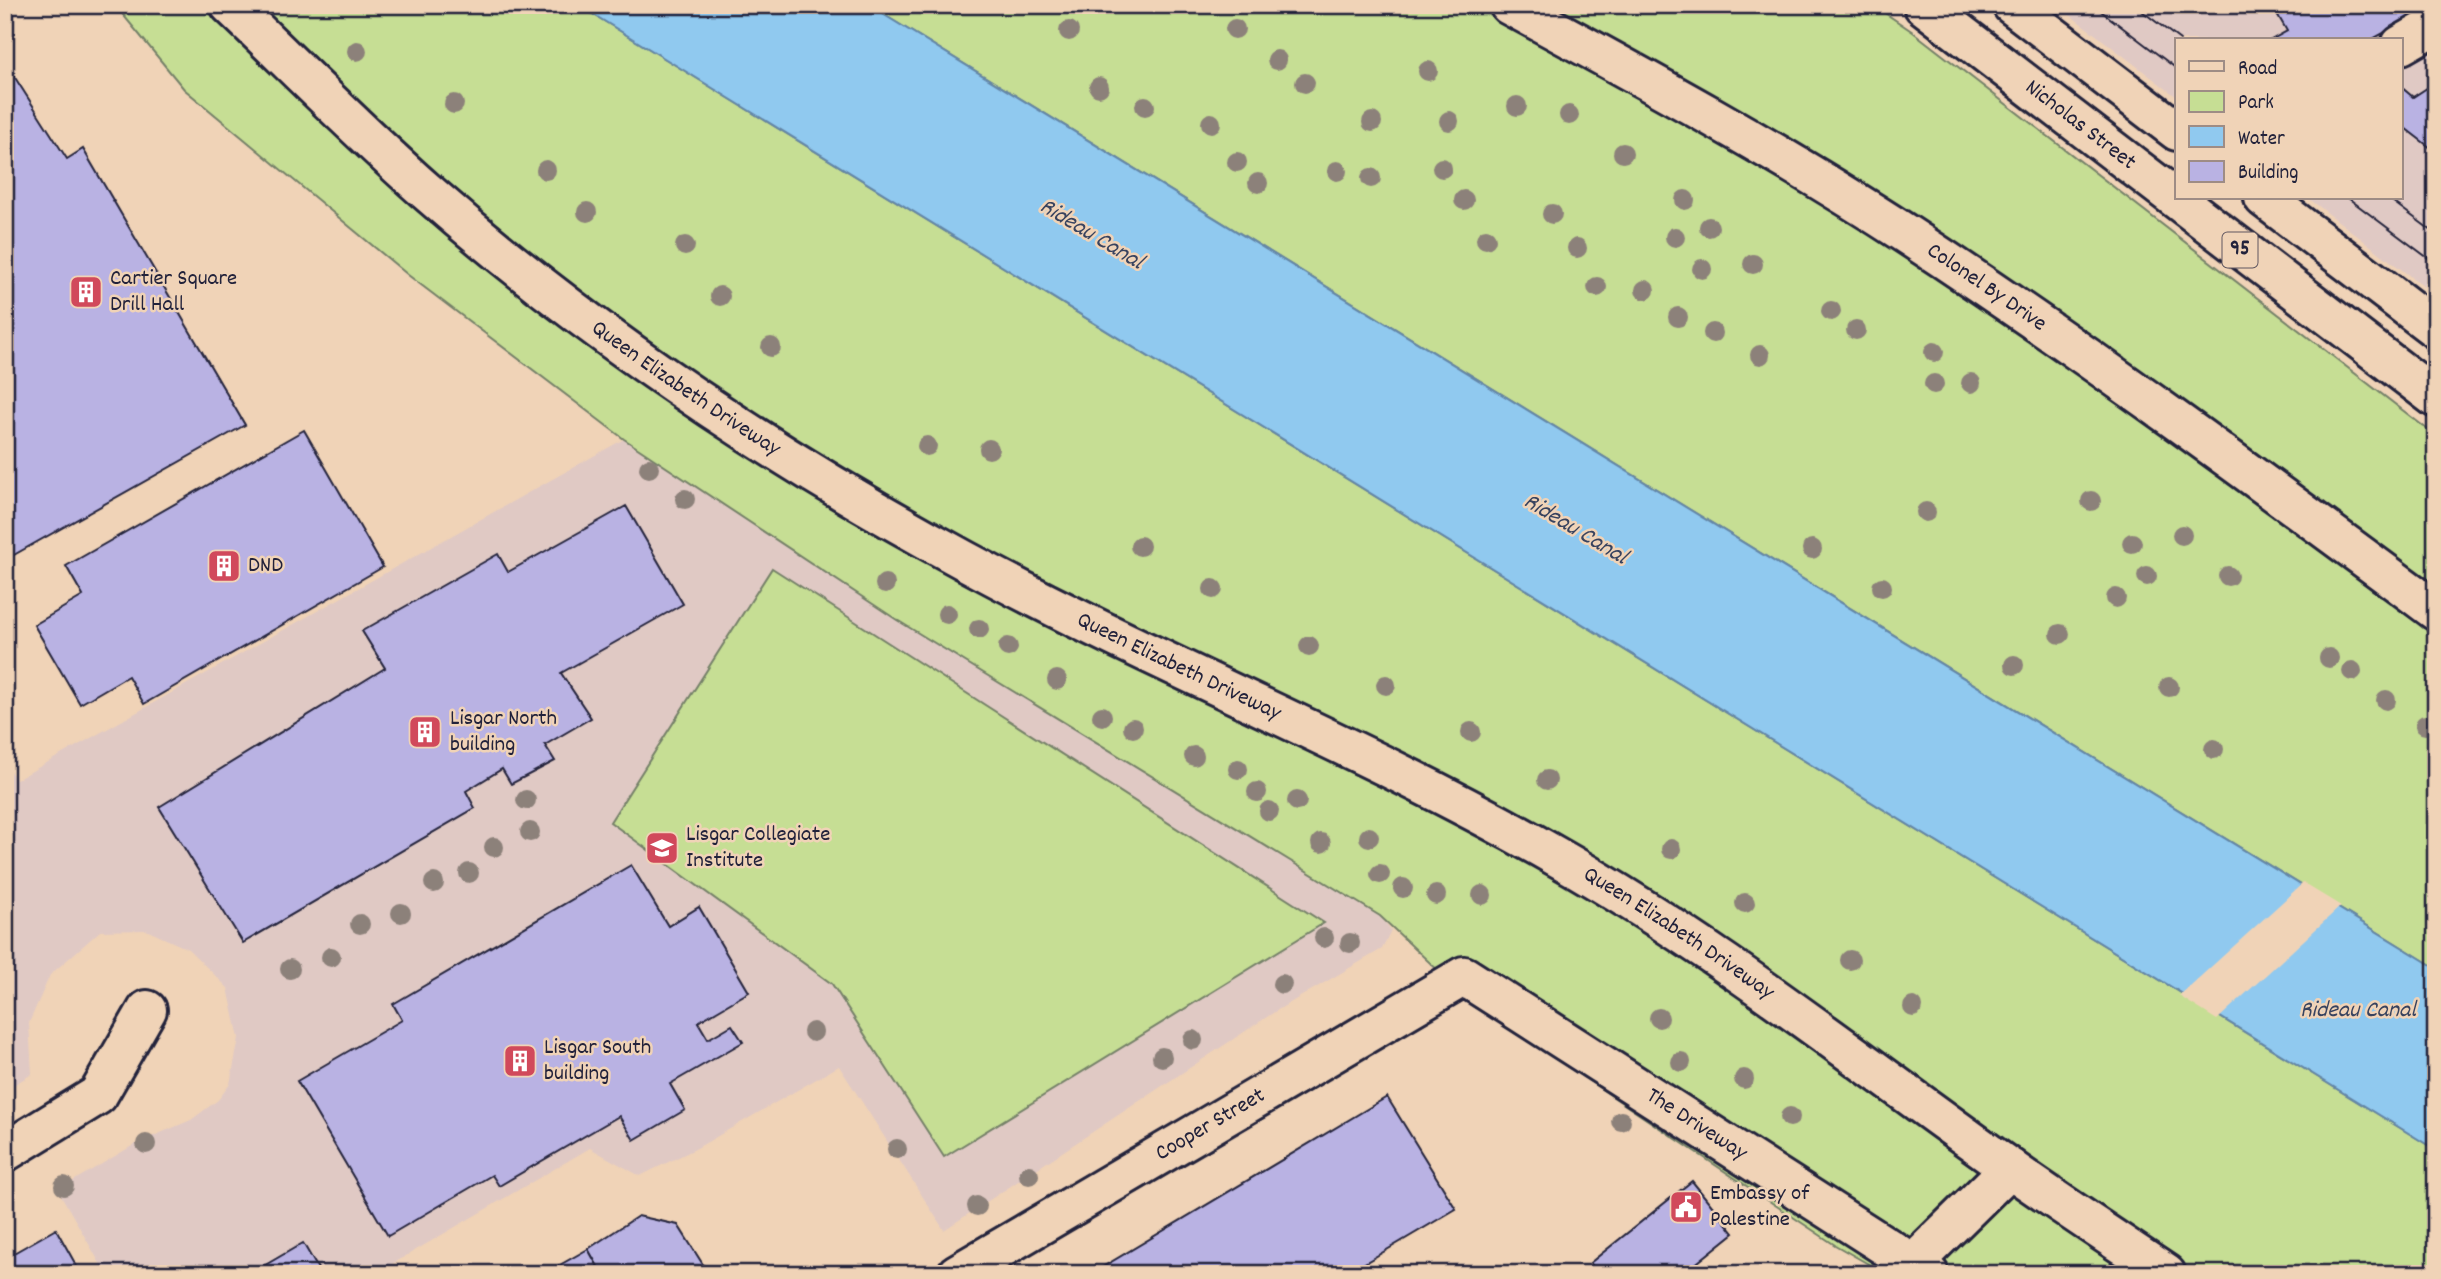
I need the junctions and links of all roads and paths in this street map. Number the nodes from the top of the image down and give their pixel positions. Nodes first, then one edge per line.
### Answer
1 (230, 5) edge
2 (1508, 5) edge
3 (1923, 5) edge
4 (2012, 5) edge
5 (2436, 25) edge
6 (2402, 45) edge
7 (2175, 129) edge
8 (2175, 198) edge
9 (2178, 200) edge
10 (2267, 200) edge
11 (2436, 329) edge
12 (2436, 398) edge
13 (2436, 611) edge
14 (1464, 976) joint
15 (148, 1010) dead end
16 (5, 1152) edge
17 (2010, 1168) junction
18 (1915, 1270) edge
19 (957, 1274) edge
20 (2166, 1274) edge

1 - 17 street, Queen Elizabeth Driveway
2 - 13 street, Colonel By Drive
3 - 8 street, Nicholas Street / 95
4 - 7 street
5 - 6 street
9 - 12 street, Nicholas Street / 95
10 - 11 street
14 - 18 street, The Driveway
14 - 19 street, Cooper Street
15 - 16 street
17 - 18 street
17 - 20 street, Queen Elizabeth Driveway

